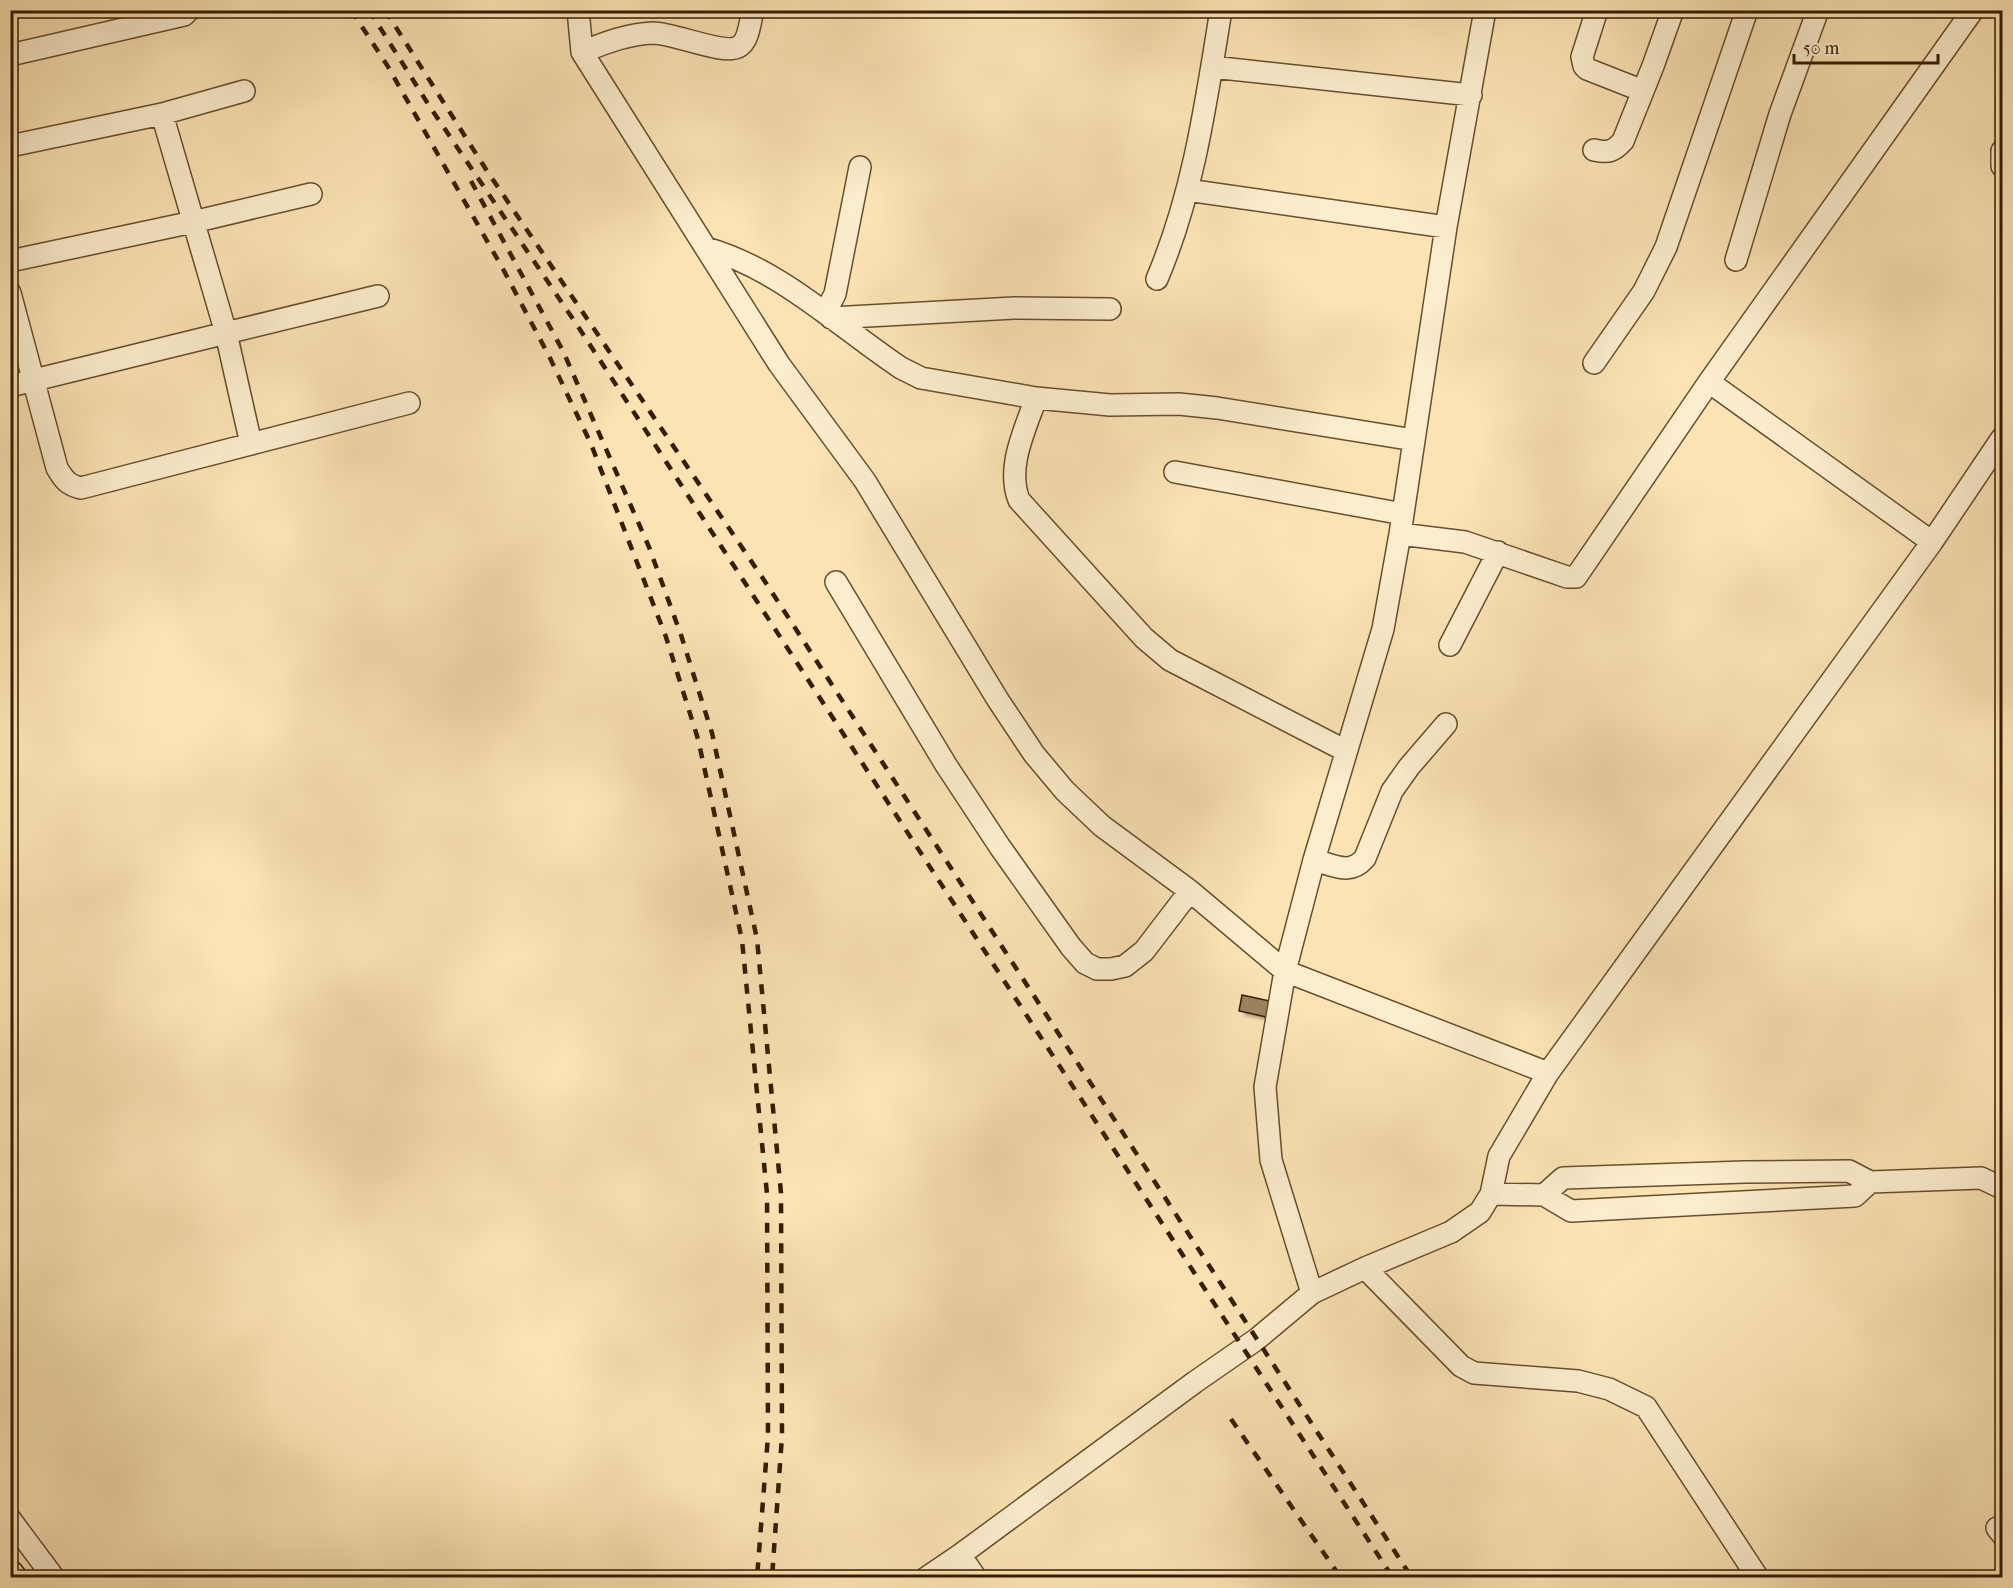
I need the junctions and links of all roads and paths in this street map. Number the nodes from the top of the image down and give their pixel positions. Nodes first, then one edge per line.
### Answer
1 (189, 10) edge
2 (578, 10) edge
3 (753, 10) edge
4 (1221, 10) edge
5 (1485, 10) edge
6 (1597, 10) edge
7 (1672, 10) edge
8 (1747, 10) edge
9 (1818, 10) edge
10 (1973, 10) edge
11 (582, 52) junction
12 (10, 55) edge
13 (1212, 67) junction
14 (244, 91) dead end
15 (1643, 91) junction
16 (1471, 95) junction
17 (162, 114) junction
18 (10, 147) edge
19 (1594, 150) dead end
20 (2002, 151) edge
21 (2002, 166) edge
22 (860, 167) dead end
23 (1187, 190) junction
24 (311, 194) dead end
25 (193, 222) junction
26 (1446, 227) junction
27 (706, 248) junction
28 (1736, 260) dead end
29 (10, 261) edge
30 (1157, 279) dead end
31 (10, 293) edge
32 (378, 296) dead end
33 (1110, 309) dead end
34 (828, 315) junction
35 (226, 333) junction
36 (1594, 363) dead end
37 (33, 380) junction
38 (1709, 382) junction
39 (10, 386) edge
40 (1036, 398) junction
41 (409, 403) dead end
42 (2002, 438) edge
43 (1414, 440) junction
44 (251, 444) junction
45 (1175, 472) dead end
46 (1402, 524) junction
47 (1932, 542) junction
48 (1498, 552) junction
49 (836, 582) dead end
50 (1450, 645) dead end
51 (1446, 724) dead end
52 (1346, 751) junction
53 (1314, 860) junction
54 (1190, 891) junction
55 (1285, 971) junction
56 (1548, 1072) junction
57 (1870, 1182) junction
58 (2002, 1188) edge
59 (1491, 1194) junction
60 (1544, 1195) junction
61 (1365, 1268) junction
62 (1312, 1293) junction
63 (10, 1519) edge
64 (960, 1555) junction
65 (54, 1578) edge
66 (926, 1578) edge
67 (976, 1578) edge
68 (1758, 1578) edge

1 - 12 street
2 - 11 street
3 - 11 street
4 - 13 street
5 - 16 street
6 - 15 street
7 - 15 street
8 - 36 street
9 - 28 street
10 - 38 street
11 - 27 street
13 - 16 street
13 - 23 street
14 - 17 street
15 - 19 street
16 - 26 street
17 - 18 street
17 - 25 street
20 - 21 street
22 - 34 street
23 - 26 street
23 - 30 street
24 - 25 street
25 - 29 street
25 - 35 street
26 - 43 street
27 - 34 street
27 - 54 street
31 - 37 street
32 - 35 street
33 - 34 street
34 - 40 street
35 - 37 street
35 - 44 street
37 - 39 street
37 - 44 street
38 - 47 street
38 - 48 street
40 - 43 street
40 - 52 street
41 - 44 street
42 - 47 street
43 - 46 street
45 - 46 street
46 - 48 street
46 - 52 street
47 - 56 street
48 - 50 street
49 - 54 street
51 - 53 street
52 - 53 street
53 - 55 street
54 - 55 street
55 - 56 street
55 - 62 street
56 - 59 street
57 - 58 street
57 - 60 street
57 - 60 street
59 - 60 street
59 - 61 street
61 - 62 street
61 - 68 street
62 - 64 street
63 - 65 street
64 - 66 street
64 - 67 street

